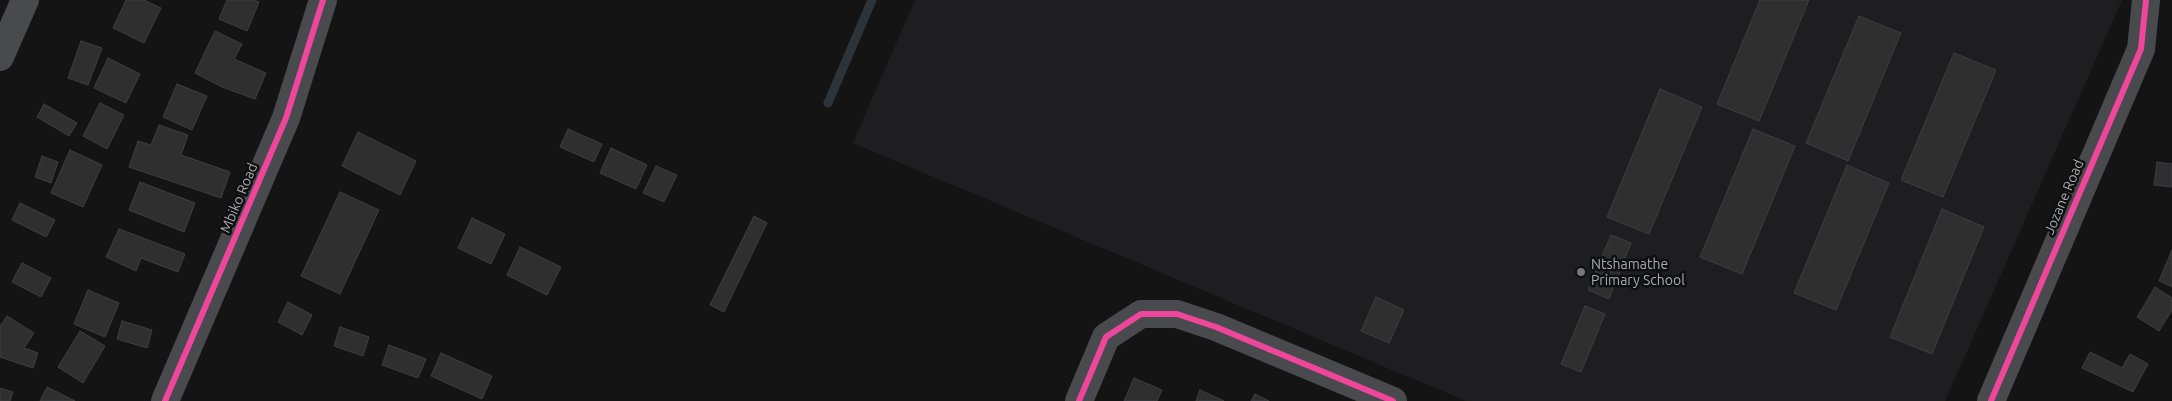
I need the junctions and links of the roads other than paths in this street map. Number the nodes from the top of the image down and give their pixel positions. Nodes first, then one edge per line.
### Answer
1 (25, 0) edge
2 (323, 0) edge
3 (2146, 0) edge
4 (0, 57) edge
5 (165, 401) edge
6 (1078, 401) edge
7 (1393, 401) edge
8 (1991, 401) edge

1 - 4 street
2 - 5 street, Mbiko Road
3 - 8 street, Jozane Road
6 - 7 street

